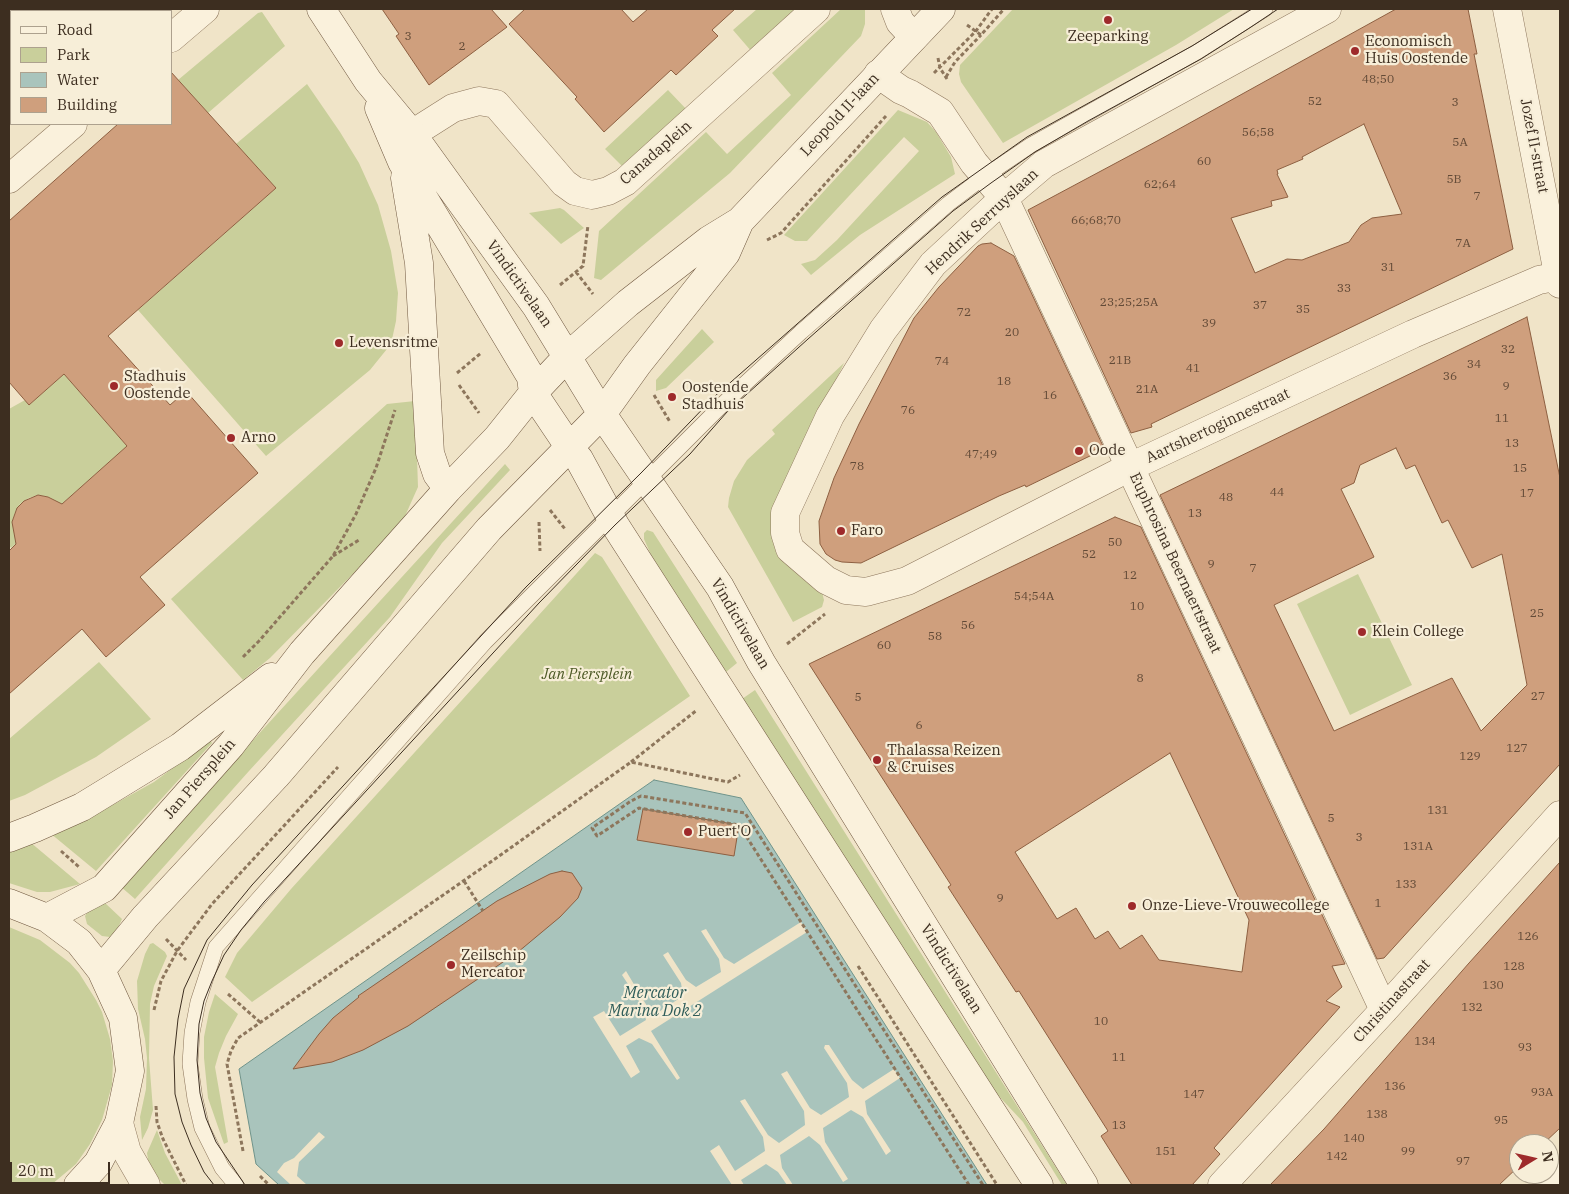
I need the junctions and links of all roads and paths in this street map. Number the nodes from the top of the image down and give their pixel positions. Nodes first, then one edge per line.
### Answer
1 (205, 9) edge
2 (320, 9) edge
3 (816, 9) edge
4 (895, 9) edge
5 (942, 9) edge
6 (992, 9) edge
7 (1004, 9) edge
8 (1265, 9) edge
9 (1328, 9) edge
10 (1508, 9) edge
11 (981, 35) junction
12 (172, 37) edge
13 (914, 37) junction
14 (878, 74) junction
15 (946, 77) dead end
16 (368, 81) junction
17 (72, 125) edge
18 (412, 134) junction
19 (402, 162) junction
20 (986, 176) junction
21 (9, 179) edge
22 (592, 195) junction
23 (1004, 198) junction
24 (740, 221) junction
25 (1556, 240) edge
26 (583, 266) dead end
27 (1559, 280) edge
28 (568, 356) junction
29 (534, 393) junction
30 (396, 404) dead end
31 (602, 414) junction
32 (570, 448) junction
33 (1130, 467) junction
34 (648, 480) junction
35 (448, 489) junction
36 (610, 516) junction
37 (826, 580) joint
38 (302, 653) junction
39 (239, 660) dead end
40 (704, 706) dead end
41 (631, 762) junction
42 (743, 773) dead end
43 (1560, 816) edge
44 (9, 838) edge
45 (464, 881) junction
46 (9, 903) edge
47 (483, 911) dead end
48 (47, 918) junction
49 (855, 960) dead end
50 (101, 970) junction
51 (1384, 1010) junction
52 (157, 1122) dead end
53 (119, 1123) junction
54 (245, 1161) dead end
55 (257, 1173) dead end
56 (1560, 1173) edge
57 (78, 1185) edge
58 (146, 1185) edge
59 (186, 1185) edge
60 (236, 1185) edge
61 (269, 1185) edge
62 (969, 1185) edge
63 (983, 1185) edge
64 (997, 1185) edge
65 (1039, 1185) edge
66 (1084, 1185) edge
67 (1222, 1185) edge
68 (1547, 1185) edge

1 - 12 street
2 - 16 street, Vindictivelaan
3 - 22 street, Canadaplein
4 - 13 street
5 - 13 street, Leopold II-laan
6 - 11 path
7 - 11 path
8 - 20 lane
9 - 23 street, Hendrik Serruyslaan
10 - 25 street, Jozef II-straat
11 - 15 path
13 - 14 street, Leopold II-laan
14 - 20 street, Euphrosina Beernaertstraat
14 - 24 street, Leopold II-laan
16 - 18 street, Vindictivelaan
16 - 19 street, Vindictivelaan
17 - 21 street
18 - 22 street
18 - 28 street, Vindictivelaan
19 - 29 street, Vindictivelaan
19 - 35 street
20 - 23 street, Euphrosina Beernaertstraat
20 - 34 lane
22 - 26 path
23 - 33 street, Euphrosina Beernaertstraat
23 - 37 street, Hendrik Serruyslaan
24 - 28 street, Leopold II-laan
24 - 31 street, Leopold II-laan
25 - 27 street, Jozef II-straat
27 - 33 street, Aartshertoginnestraat
28 - 29 street, Leopold II-laan
28 - 31 street, Vindictivelaan
29 - 32 street, Vindictivelaan
29 - 35 street, Jan Piersplein
30 - 39 path
31 - 32 street, Leopold II-laan
31 - 34 street, Vindictivelaan
32 - 36 street, Vindictivelaan
32 - 50 street
33 - 37 street, Aartshertoginnestraat
33 - 51 street, Euphrosina Beernaertstraat
34 - 36 lane
34 - 66 street, Vindictivelaan
35 - 38 street, Jan Piersplein
36 - 60 lane
36 - 65 street, Vindictivelaan
38 - 44 street
38 - 48 street, Jan Piersplein
40 - 41 path
41 - 42 path
41 - 45 path
43 - 51 street, Christinastraat
45 - 47 path
45 - 54 path
46 - 48 street
48 - 50 street
49 - 64 path
50 - 53 street
51 - 67 street, Christinastraat
52 - 59 path
53 - 57 street
53 - 58 street
55 - 61 path
56 - 68 street
62 - 63 path

